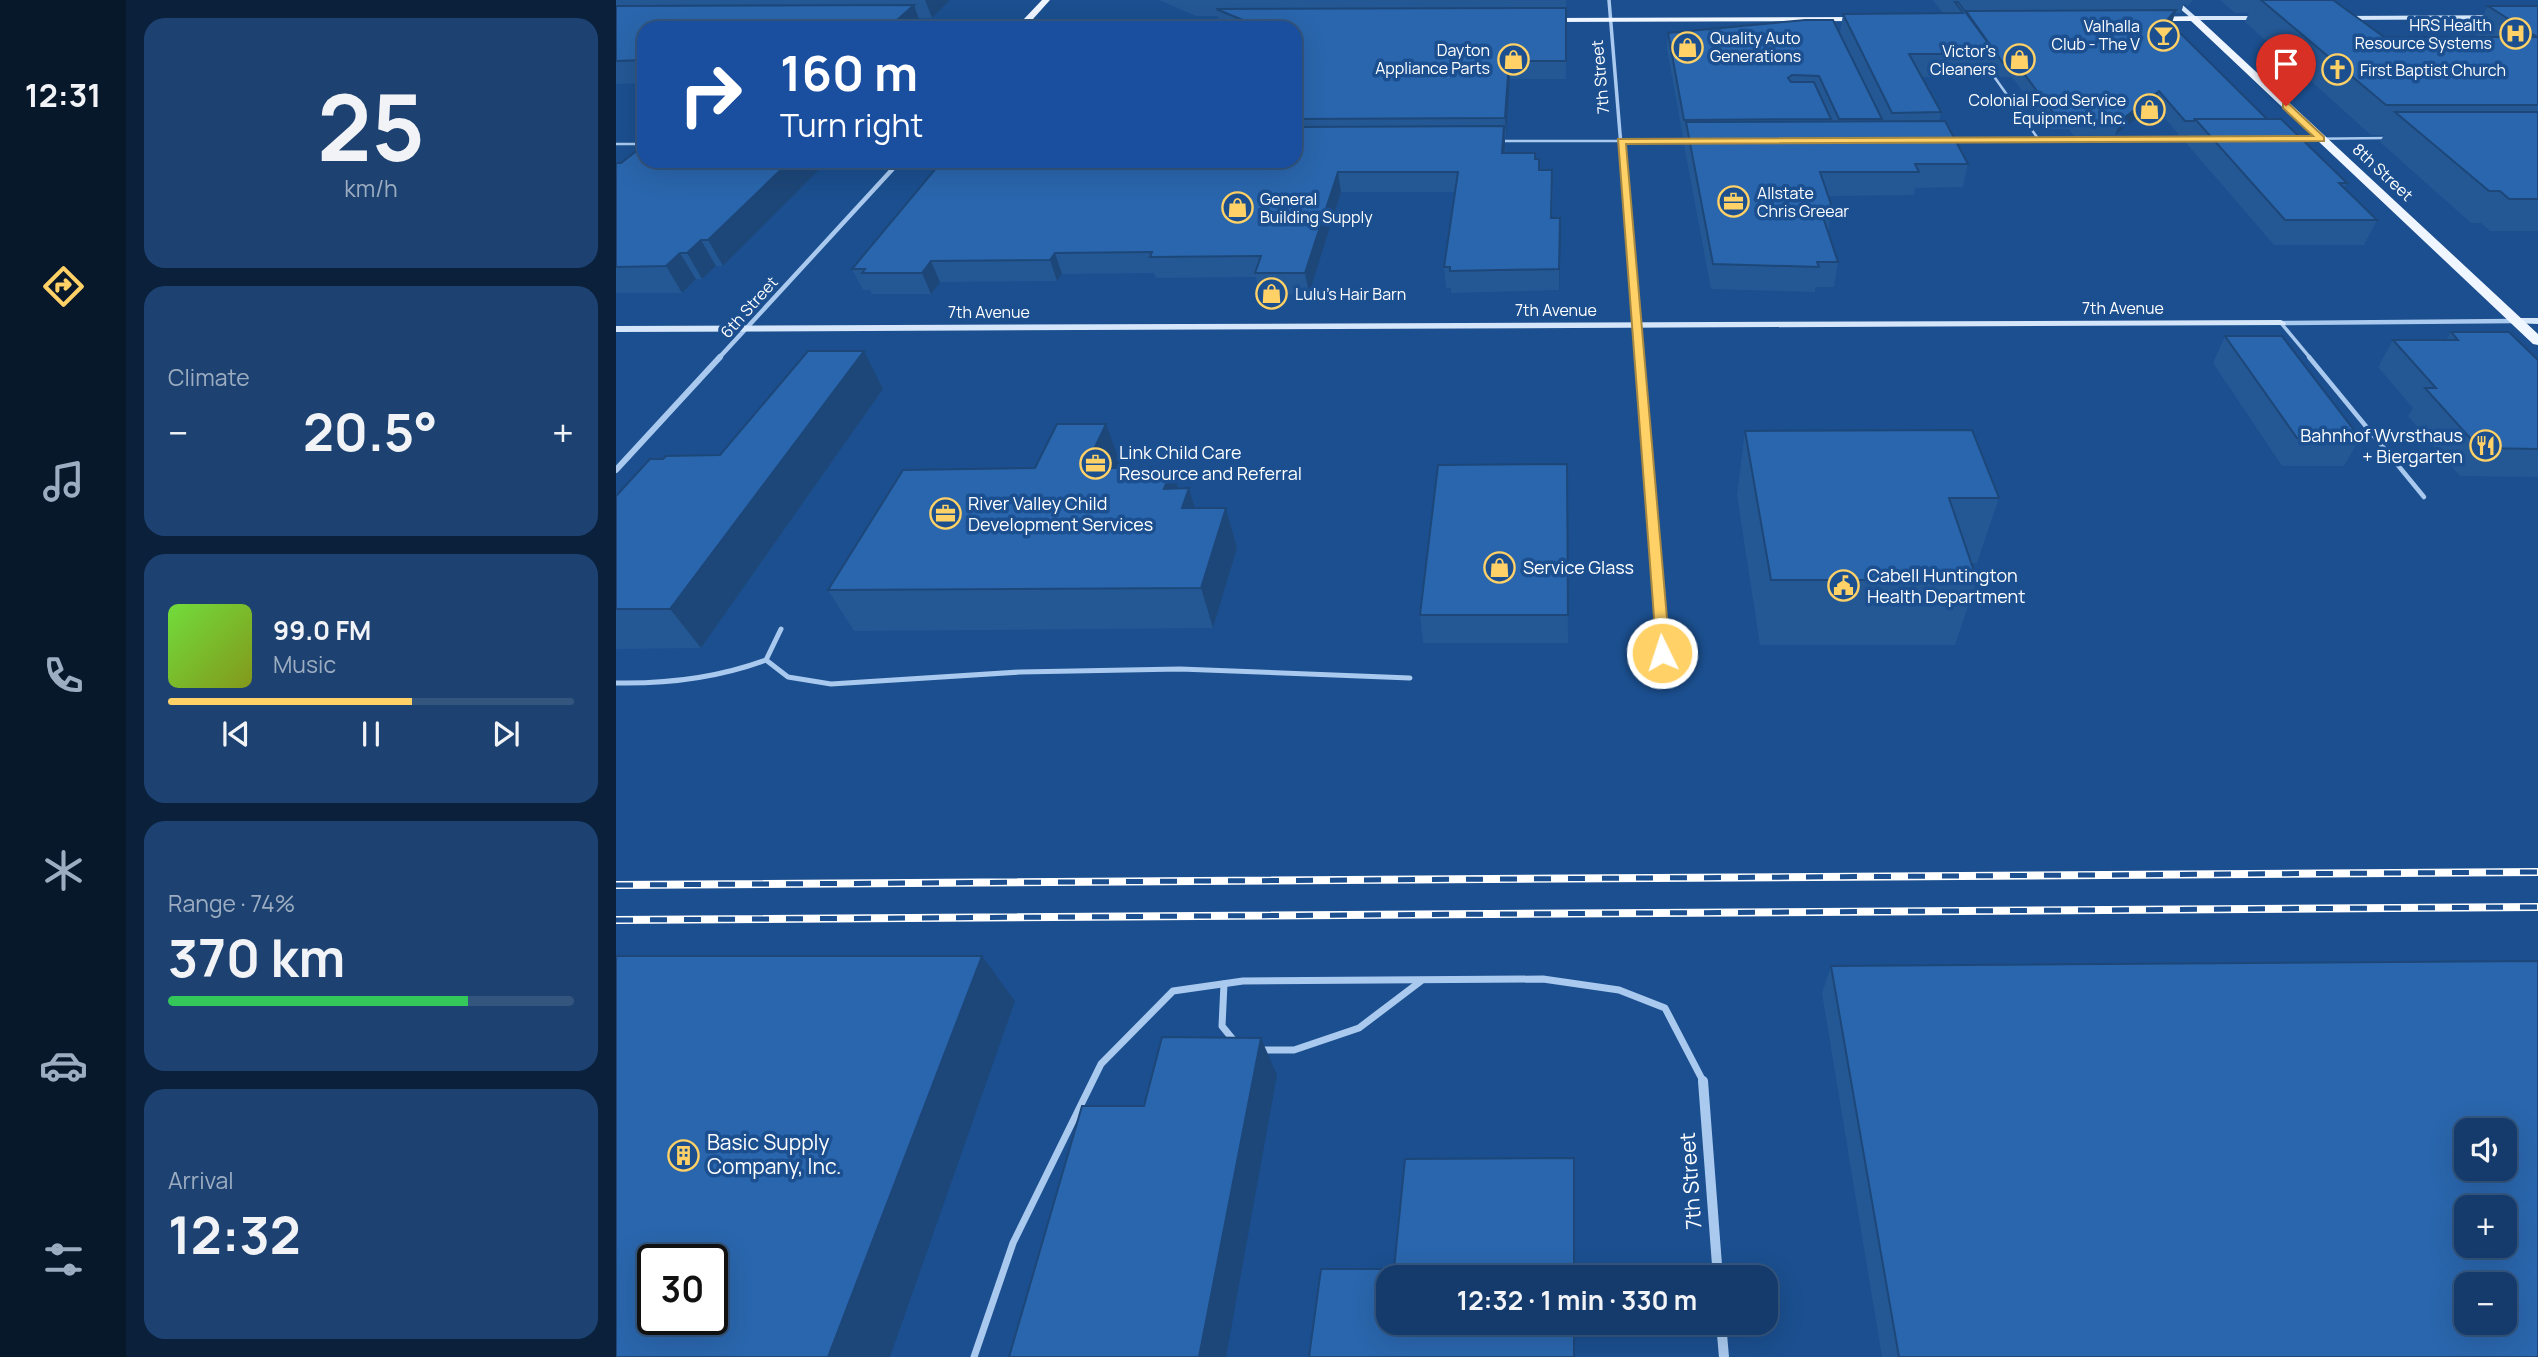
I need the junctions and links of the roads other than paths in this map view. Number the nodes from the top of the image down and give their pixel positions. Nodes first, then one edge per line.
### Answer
1 (1046, 0) edge
2 (1609, 0) edge
3 (2173, 0) edge
4 (2538, 17) edge
5 (2193, 18) junction
6 (2271, 18) edge
7 (2325, 18) edge
8 (1872, 19) edge
9 (2137, 19) edge
10 (1532, 20) edge
11 (1610, 20) junction
12 (1028, 21) edge
13 (1986, 65) edge
14 (2391, 138) edge
15 (2197, 139) dead end
16 (2286, 139) edge
17 (2321, 139) junction
18 (1949, 140) edge
19 (2039, 140) junction
20 (1622, 141) junction
21 (1695, 141) edge
22 (1486, 142) edge
23 (637, 144) edge
24 (616, 145) edge
25 (894, 168) edge
26 (2516, 321) junction
27 (2538, 321) edge
28 (2281, 323) junction
29 (1637, 325) junction
30 (748, 328) junction
31 (616, 329) edge
32 (2538, 341) edge
33 (616, 470) edge
34 (2424, 498) dead end
35 (781, 629) dead end
36 (1662, 653) dead end
37 (766, 660) junction
38 (1409, 678) dead end
39 (616, 683) edge
40 (1422, 980) junction
41 (1224, 984) junction
42 (1703, 1081) joint
43 (1717, 1265) edge
44 (1722, 1335) edge
45 (974, 1357) edge
46 (1724, 1357) edge

1 - 12 main road
2 - 11 street, 7th Street
3 - 5 street, 8th Street
4 - 7 street
5 - 6 street
5 - 9 main road
5 - 17 main road, 8th Street
8 - 11 main road
10 - 11 main road
11 - 20 street, 7th Street
13 - 19 lane
14 - 17 lane
15 - 19 lane
16 - 17 lane
17 - 26 main road, 8th Street
18 - 19 lane
20 - 21 lane
20 - 22 lane
20 - 29 street, 7th Street
23 - 24 lane
25 - 30 street, 6th Street
26 - 27 street, 7th Avenue
26 - 28 street, 7th Avenue
26 - 32 main road, 8th Street
28 - 29 street, 7th Avenue
28 - 34 lane
29 - 30 street, 7th Avenue
29 - 36 street, 7th Street
30 - 31 street, 7th Avenue
30 - 33 street, 6th Street
35 - 37 lane
37 - 38 lane
37 - 39 lane
40 - 41 lane
40 - 41 lane
40 - 42 lane
41 - 45 lane
42 - 43 street, 7th Street
44 - 46 street

